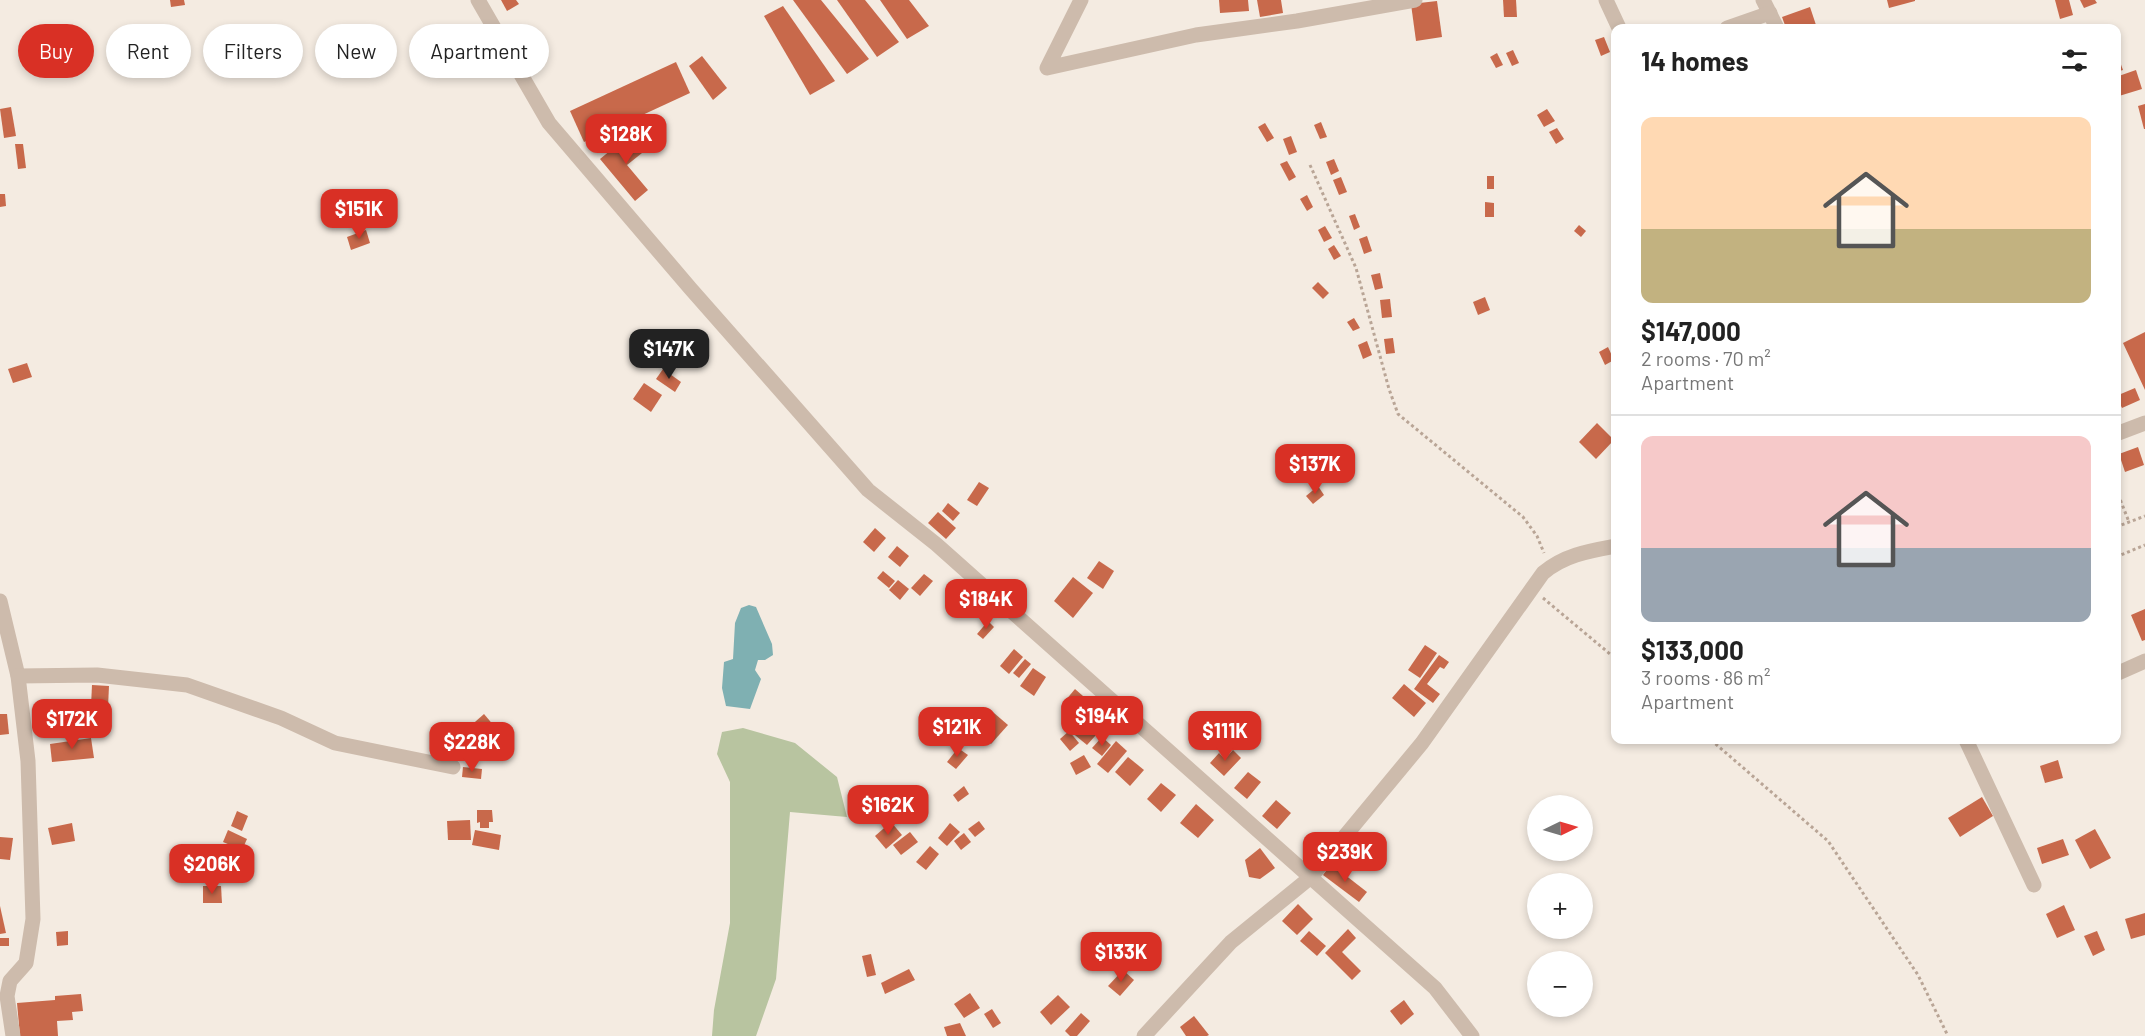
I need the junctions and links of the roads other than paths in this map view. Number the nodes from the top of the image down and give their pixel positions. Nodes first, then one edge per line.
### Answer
1 (478, 0) edge
2 (1081, 0) edge
3 (1416, 0) edge
4 (1606, 0) edge
5 (1767, 7) edge
6 (1617, 24) edge
7 (1735, 24) edge
8 (1775, 24) edge
9 (2145, 423) edge
10 (2121, 432) edge
11 (1611, 547) edge
12 (0, 601) edge
13 (2145, 661) edge
14 (2121, 672) edge
15 (18, 676) junction
16 (1971, 744) edge
17 (453, 766) dead end
18 (1311, 877) junction
19 (2034, 885) dead end
20 (14, 1036) edge
21 (1144, 1036) edge
22 (1472, 1036) edge

1 - 18 street
2 - 3 street
4 - 6 street
5 - 7 street
5 - 8 street
9 - 10 street
11 - 18 street
12 - 15 street
13 - 14 street
15 - 17 street
15 - 20 street
16 - 19 street
18 - 21 street
18 - 22 street

